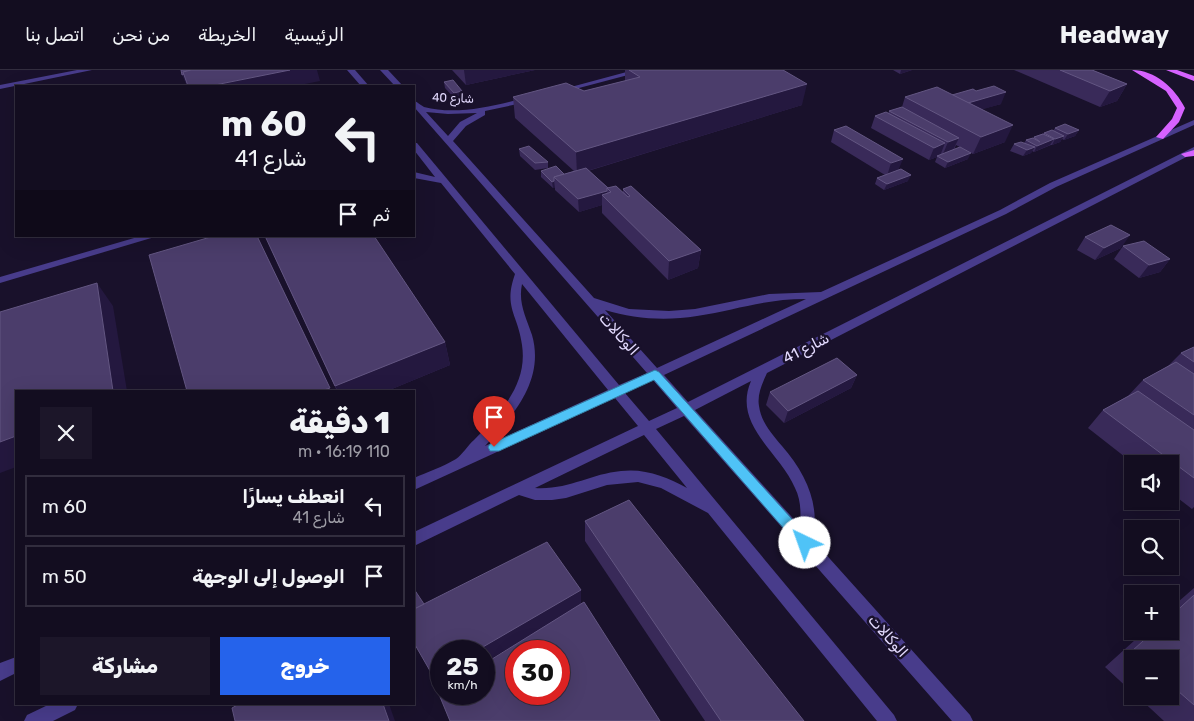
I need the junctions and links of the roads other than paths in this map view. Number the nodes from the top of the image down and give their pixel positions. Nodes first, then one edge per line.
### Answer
1 (88, 70) edge
2 (352, 70) edge
3 (384, 70) edge
4 (642, 70) edge
5 (1136, 70) edge
6 (1170, 70) edge
7 (1194, 79) edge
8 (364, 85) edge
9 (398, 85) edge
10 (0, 87) edge
11 (551, 94) edge
12 (541, 96) edge
13 (416, 106) edge
14 (486, 110) junction
15 (1194, 122) edge
16 (1160, 137) junction
17 (448, 141) junction
18 (415, 146) edge
19 (1191, 152) edge
20 (415, 175) edge
21 (443, 181) junction
22 (150, 237) edge
23 (520, 274) junction
24 (0, 280) edge
25 (824, 296) junction
26 (588, 299) junction
27 (762, 370) junction
28 (655, 374) junction
29 (617, 391) junction
30 (686, 409) junction
31 (647, 428) junction
32 (461, 462) junction
33 (415, 484) edge
34 (517, 489) junction
35 (715, 510) junction
36 (415, 539) edge
37 (805, 543) junction
38 (15, 664) edge
39 (0, 672) edge
40 (67, 705) edge
41 (33, 721) edge
42 (888, 721) edge
43 (964, 721) edge

1 - 10 street
2 - 8 street
3 - 9 street
4 - 11 street
5 - 16 main road
6 - 7 main road
12 - 14 street, شارع 40
13 - 14 street, شارع 40
13 - 17 street, الوكالات
14 - 17 street, شارع 40
15 - 16 street
16 - 25 street
17 - 26 street, الوكالات
18 - 21 street
19 - 27 street, شارع 41
20 - 21 street
21 - 23 street
22 - 24 street
23 - 29 street
23 - 32 street
25 - 26 street
25 - 28 street
26 - 28 street, الوكالات
27 - 30 street, شارع 41
27 - 37 street
28 - 29 street
28 - 30 street, الوكالات
29 - 31 street
29 - 32 street
30 - 31 street, شارع 41
30 - 37 street, الوكالات
31 - 34 street, شارع 41
31 - 35 street
32 - 33 street
34 - 35 street
34 - 36 street, شارع 41
35 - 42 street
37 - 43 street, الوكالات
38 - 39 street
40 - 41 street

